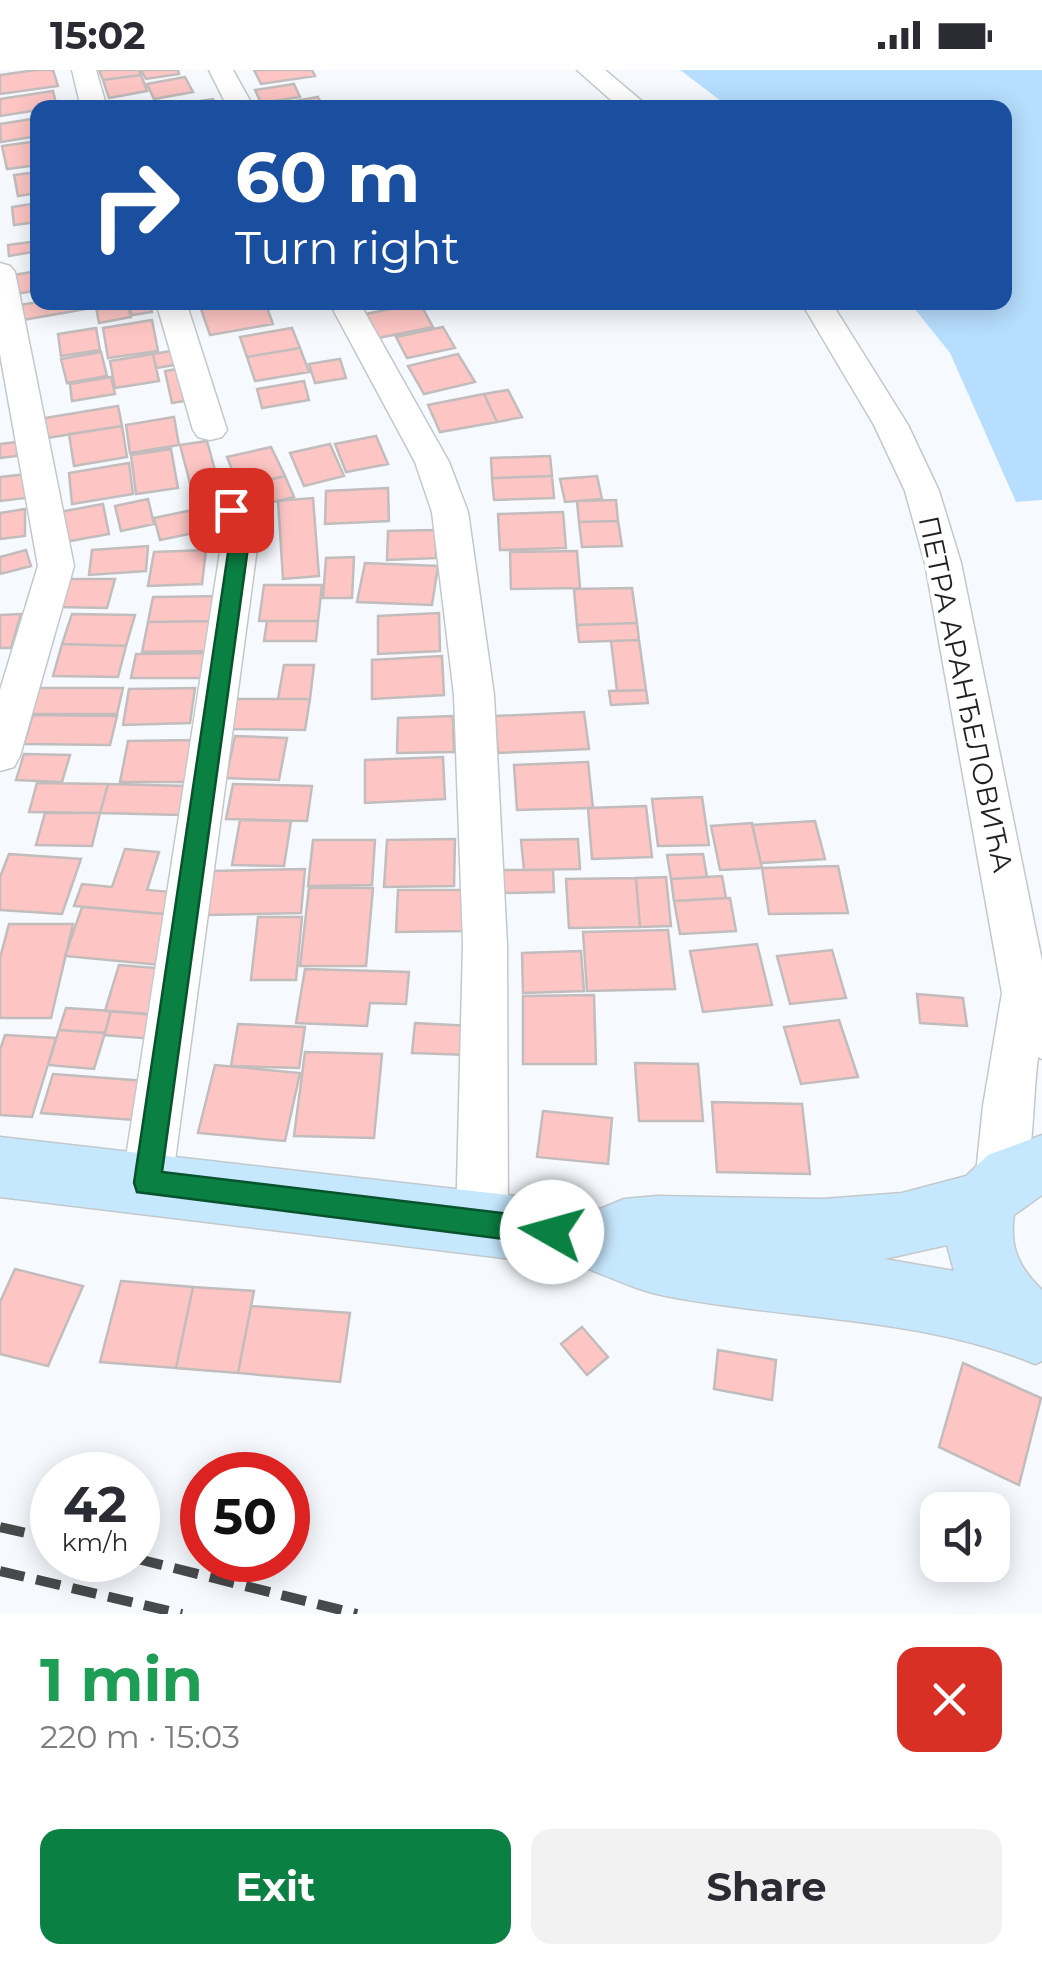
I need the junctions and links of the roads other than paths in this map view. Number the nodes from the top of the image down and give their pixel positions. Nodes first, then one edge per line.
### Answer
1 (84, 70) edge
2 (221, 70) edge
3 (589, 70) edge
4 (92, 100) edge
5 (237, 100) edge
6 (627, 100) edge
7 (0, 272) edge
8 (173, 310) edge
9 (348, 310) edge
10 (821, 310) edge
11 (210, 430) dead end
12 (231, 510) dead end
13 (0, 756) edge
14 (1025, 992) junction
15 (1042, 1038) edge
16 (0, 1167) edge
17 (1009, 1182) edge
18 (147, 1183) junction
19 (482, 1224) junction
20 (586, 1236) junction
21 (1032, 1326) edge

1 - 4 street
2 - 5 street
3 - 6 street
7 - 13 street
8 - 11 street
9 - 19 street
10 - 14 street, ПЕТРА АРАНЂЕЛОВИЋА
12 - 18 street
14 - 15 street, ПЕТРА АРАНЂЕЛОВИЋА
14 - 17 street, ПЕТРА АРАНЂЕЛОВИЋА
16 - 18 main road
17 - 20 main road
17 - 21 main road
18 - 19 main road
19 - 20 main road
20 - 21 main road

